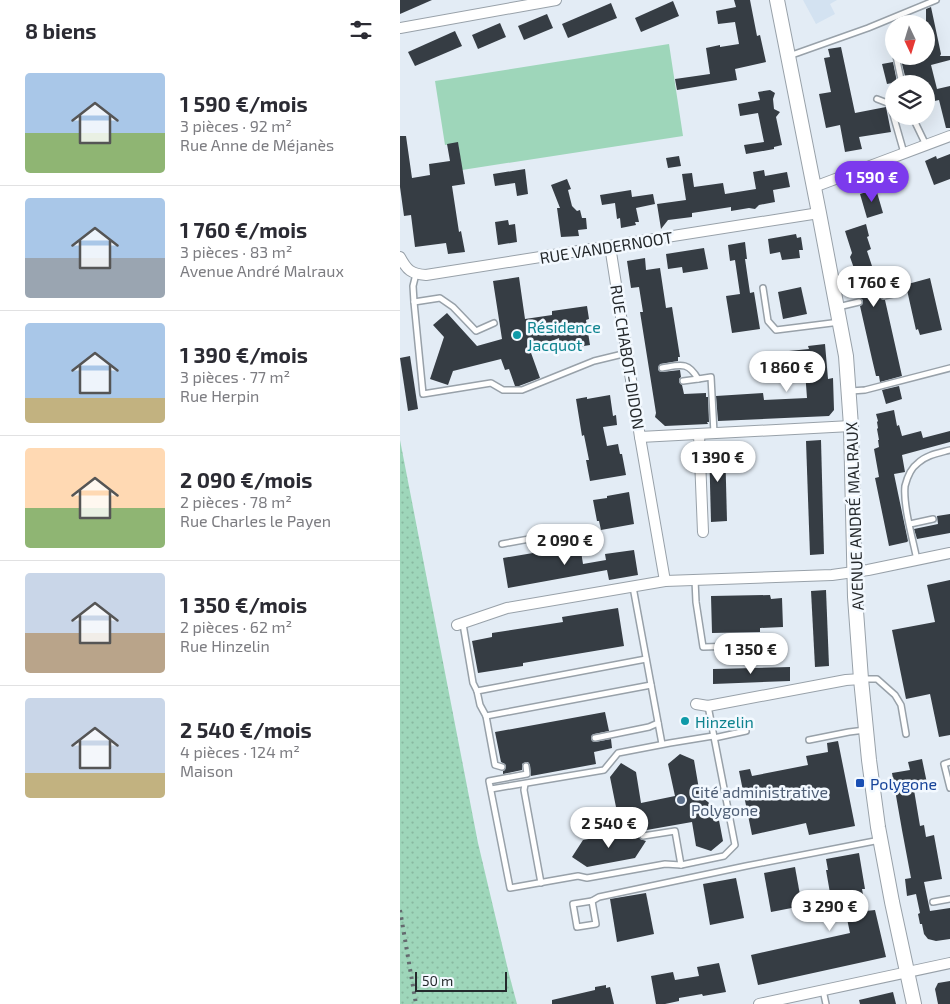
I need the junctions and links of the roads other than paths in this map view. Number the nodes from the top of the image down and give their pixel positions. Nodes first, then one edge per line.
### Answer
1 (556, 0) edge
2 (777, 0) edge
3 (936, 0) edge
4 (520, 3) edge
5 (400, 28) edge
6 (788, 56) junction
7 (877, 99) dead end
8 (917, 125) edge
9 (950, 136) edge
10 (927, 145) junction
11 (904, 154) junction
12 (814, 187) junction
13 (819, 214) junction
14 (610, 246) junction
15 (400, 257) edge
16 (416, 274) junction
17 (763, 288) dead end
18 (893, 294) dead end
19 (884, 296) dead end
20 (414, 302) junction
21 (859, 302) dead end
22 (837, 307) junction
23 (840, 322) junction
24 (494, 323) dead end
25 (626, 353) junction
26 (662, 368) dead end
27 (950, 368) edge
28 (698, 379) junction
29 (683, 382) dead end
30 (848, 391) junction
31 (851, 426) junction
32 (714, 433) junction
33 (699, 434) junction
34 (640, 437) junction
35 (950, 450) edge
36 (933, 519) dead end
37 (910, 524) junction
38 (584, 529) dead end
39 (703, 532) dead end
40 (502, 544) dead end
41 (950, 554) edge
42 (917, 560) junction
43 (855, 572) junction
44 (696, 579) junction
45 (665, 580) junction
46 (633, 587) junction
47 (460, 624) joint
48 (772, 645) dead end
49 (646, 659) junction
50 (861, 679) junction
51 (651, 685) junction
52 (477, 690) junction
53 (696, 704) dead end
54 (708, 706) junction
55 (486, 716) junction
56 (658, 723) junction
57 (866, 730) junction
58 (746, 731) dead end
59 (906, 734) dead end
60 (714, 737) junction
61 (595, 738) dead end
62 (808, 740) dead end
63 (662, 744) junction
64 (950, 762) edge
65 (526, 766) dead end
66 (502, 767) dead end
67 (525, 784) junction
68 (950, 788) edge
69 (491, 789) junction
70 (643, 836) dead end
71 (880, 840) junction
72 (682, 865) junction
73 (541, 883) junction
74 (950, 899) edge
75 (592, 901) junction
76 (933, 902) dead end
77 (950, 963) edge
78 (908, 972) junction
79 (823, 990) junction
80 (759, 1004) edge
81 (826, 1004) edge
82 (914, 1004) edge

1 - 4 street
2 - 6 main road, AVENUE ANDRÉ MALRAUX
3 - 6 lane
4 - 5 street
6 - 12 main road, AVENUE ANDRÉ MALRAUX
7 - 11 lane
8 - 10 lane
9 - 10 street
10 - 11 street
11 - 12 street
12 - 13 main road, AVENUE ANDRÉ MALRAUX
13 - 14 street, RUE VANDERNOOT
13 - 22 main road, AVENUE ANDRÉ MALRAUX
14 - 16 street, RUE VANDERNOOT
14 - 25 street, RUE CHABOT-DIDON
15 - 16 street
16 - 20 lane
17 - 23 lane
18 - 19 lane
20 - 24 lane
20 - 25 lane
21 - 22 lane
22 - 23 main road, AVENUE ANDRÉ MALRAUX
23 - 30 main road, AVENUE ANDRÉ MALRAUX
25 - 34 street, RUE CHABOT-DIDON
26 - 28 lane
27 - 30 lane
28 - 29 lane
28 - 32 lane
30 - 31 main road, AVENUE ANDRÉ MALRAUX
31 - 32 street, RUE CHABOT-DIDON
31 - 43 main road, AVENUE ANDRÉ MALRAUX
32 - 33 street, RUE CHABOT-DIDON
33 - 34 street, RUE CHABOT-DIDON
33 - 39 street
34 - 45 street
35 - 37 lane
36 - 37 lane
37 - 42 lane
38 - 40 lane
41 - 42 street
42 - 43 street
43 - 44 street
43 - 50 main road, AVENUE ANDRÉ MALRAUX
44 - 45 street
44 - 48 lane
45 - 46 street
46 - 47 street
46 - 49 lane
47 - 52 lane
49 - 51 lane
49 - 52 lane
50 - 54 street
50 - 57 main road, AVENUE ANDRÉ MALRAUX
50 - 59 lane
51 - 55 lane
51 - 56 lane
52 - 55 lane
53 - 54 street
54 - 60 lane
55 - 66 lane
56 - 61 lane
56 - 63 lane
57 - 62 lane
57 - 71 main road, AVENUE ANDRÉ MALRAUX
58 - 60 lane
60 - 63 lane
60 - 72 lane
63 - 67 lane
64 - 68 lane
65 - 69 lane
67 - 69 lane
67 - 73 lane
69 - 73 lane
70 - 72 lane
71 - 75 lane
71 - 78 main road, AVENUE ANDRÉ MALRAUX
72 - 73 lane
74 - 76 lane
75 - 75 lane
77 - 78 street
78 - 79 street
78 - 82 main road, AVENUE ANDRÉ MALRAUX
79 - 80 street
79 - 81 lane

